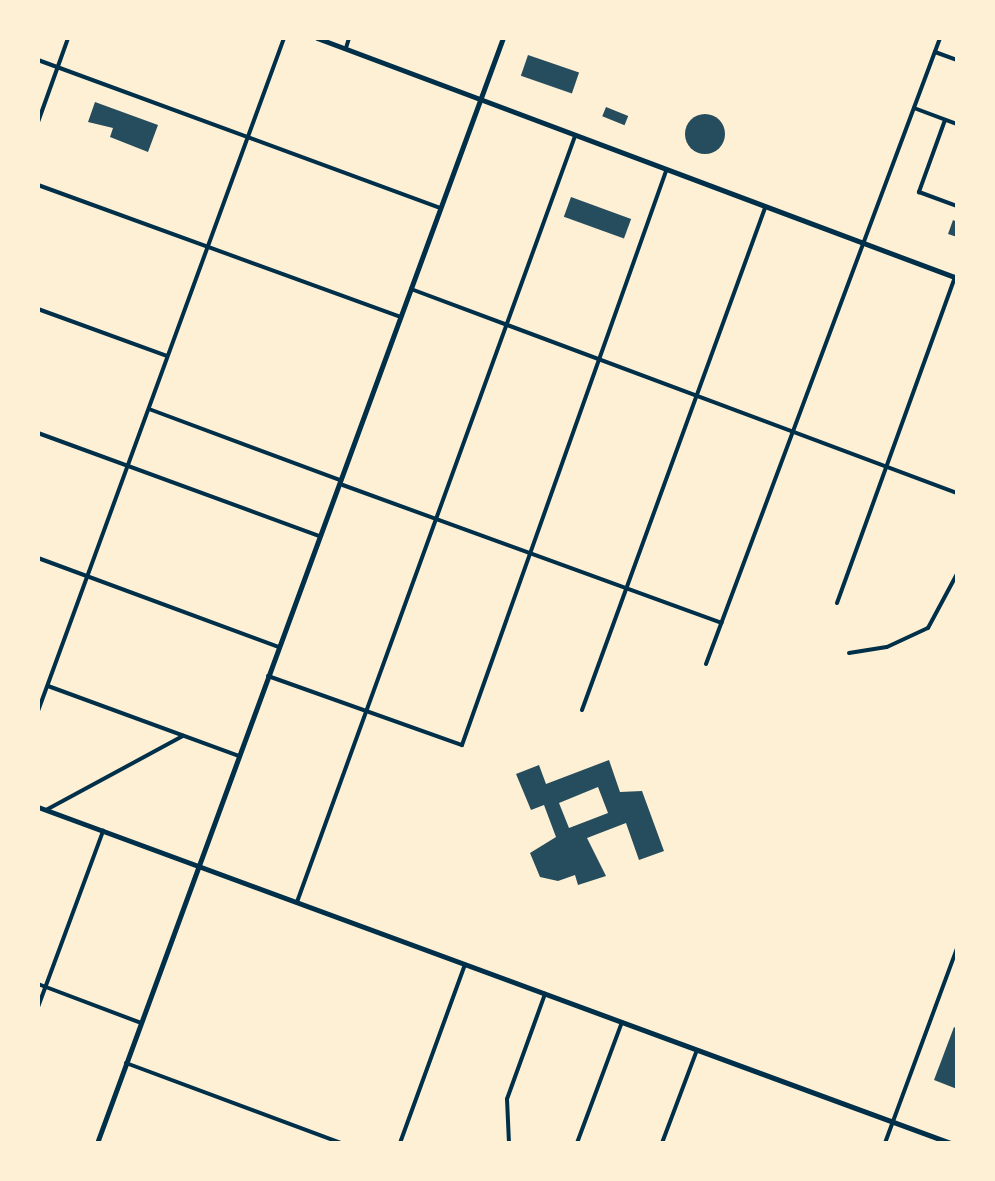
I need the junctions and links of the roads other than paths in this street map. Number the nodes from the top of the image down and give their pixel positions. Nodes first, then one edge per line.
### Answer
1 (68, 38) edge
2 (284, 38) edge
3 (317, 38) edge
4 (349, 38) edge
5 (503, 38) edge
6 (940, 38) edge
7 (346, 48) junction
8 (935, 52) junction
9 (38, 60) edge
10 (957, 60) edge
11 (58, 67) junction
12 (481, 97) junction
13 (914, 108) junction
14 (945, 120) junction
15 (38, 122) edge
16 (957, 124) edge
17 (249, 136) junction
18 (575, 136) junction
19 (666, 171) junction
20 (38, 185) edge
21 (957, 206) edge
22 (441, 208) junction
23 (765, 208) junction
24 (862, 243) junction
25 (208, 247) junction
26 (956, 277) edge
27 (411, 289) junction
28 (38, 309) edge
29 (400, 317) junction
30 (507, 325) junction
31 (168, 357) junction
32 (602, 363) junction
33 (696, 398) junction
34 (149, 409) junction
35 (38, 433) edge
36 (791, 433) junction
37 (128, 467) junction
38 (887, 468) junction
39 (339, 482) junction
40 (957, 493) edge
41 (436, 520) junction
42 (319, 536) junction
43 (531, 554) junction
44 (38, 558) edge
45 (957, 574) edge
46 (88, 576) junction
47 (627, 589) junction
48 (837, 603) dead end
49 (721, 623) junction
50 (279, 647) junction
51 (849, 653) dead end
52 (706, 664) dead end
53 (268, 676) junction
54 (48, 686) junction
55 (582, 710) dead end
56 (38, 711) edge
57 (366, 711) junction
58 (184, 735) junction
59 (239, 756) junction
60 (38, 807) edge
61 (46, 810) junction
62 (103, 831) junction
63 (198, 866) junction
64 (297, 902) junction
65 (957, 948) edge
66 (465, 964) junction
67 (38, 984) edge
68 (45, 987) junction
69 (545, 994) junction
70 (38, 1007) edge
71 (622, 1022) junction
72 (141, 1023) junction
73 (697, 1050) junction
74 (126, 1063) junction
75 (893, 1122) junction
76 (97, 1143) edge
77 (341, 1143) edge
78 (400, 1143) edge
79 (509, 1143) edge
80 (577, 1143) edge
81 (662, 1143) edge
82 (885, 1143) edge
83 (950, 1143) edge

1 - 11 street
2 - 17 street
3 - 7 main road
4 - 7 street
5 - 12 main road
6 - 8 street
7 - 12 main road
8 - 10 street
8 - 13 street
9 - 11 street
11 - 15 street
11 - 17 street
12 - 18 main road
12 - 22 main road
13 - 14 street
13 - 24 street
14 - 16 street
14 - 21 street
17 - 22 street
17 - 25 street
18 - 19 main road
18 - 30 street
19 - 23 main road
19 - 32 street
20 - 25 street
22 - 27 main road
23 - 24 main road
23 - 33 street
24 - 26 main road
24 - 36 street
25 - 29 street
25 - 31 street
26 - 38 street
27 - 29 main road
27 - 30 street
28 - 31 street
29 - 39 main road
30 - 32 street
30 - 41 street
31 - 34 street
32 - 33 street
32 - 43 street
33 - 36 street
33 - 47 street
34 - 37 street
34 - 39 street
35 - 37 street
36 - 38 street
36 - 49 street
37 - 42 street
37 - 46 street
38 - 40 street
38 - 48 street
39 - 41 street
39 - 42 main road
41 - 43 street
41 - 57 street
42 - 50 main road
43 - 47 street
43 - 57 street
44 - 46 street
45 - 51 street
46 - 50 street
46 - 54 street
47 - 49 street
47 - 55 street
49 - 52 street
50 - 53 main road
53 - 57 street
53 - 59 main road
54 - 56 street
54 - 58 street
57 - 64 street
58 - 59 street
58 - 61 street
59 - 63 main road
60 - 61 main road
61 - 62 main road
62 - 63 main road
62 - 68 street
63 - 64 main road
63 - 72 main road
64 - 66 main road
65 - 75 street
66 - 69 main road
66 - 78 street
67 - 68 street
68 - 70 street
68 - 72 street
69 - 71 main road
69 - 79 street
71 - 73 main road
71 - 80 street
72 - 74 main road
73 - 75 main road
73 - 81 street
74 - 76 main road
74 - 77 street
75 - 82 street
75 - 83 main road

